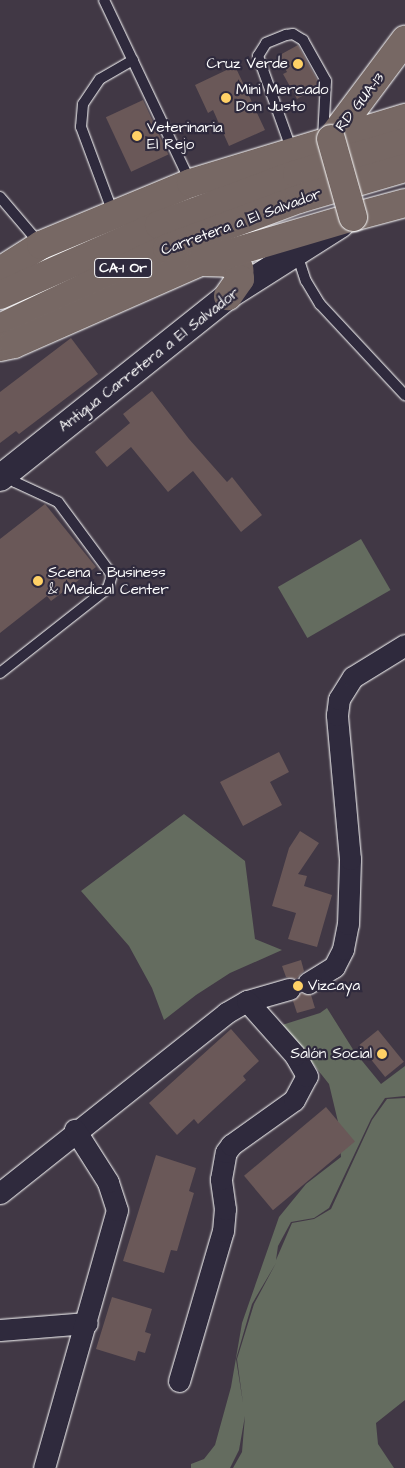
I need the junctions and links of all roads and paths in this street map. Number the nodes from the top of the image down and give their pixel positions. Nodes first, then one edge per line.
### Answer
1 (104, 0) edge
2 (405, 40) edge
3 (133, 60) junction
4 (405, 118) edge
5 (327, 140) junction
6 (405, 142) edge
7 (292, 151) junction
8 (405, 168) edge
9 (191, 184) junction
10 (0, 197) edge
11 (405, 203) edge
12 (114, 215) junction
13 (353, 217) junction
14 (41, 245) junction
15 (297, 253) junction
16 (200, 262) junction
17 (0, 271) edge
18 (0, 295) edge
19 (228, 296) junction
20 (3, 342) edge
21 (405, 395) edge
22 (3, 475) edge
23 (405, 645) edge
24 (0, 673) edge
25 (247, 1001) junction
26 (75, 1130) junction
27 (0, 1193) edge
28 (87, 1323) junction
29 (0, 1330) edge
30 (179, 1381) dead end
31 (44, 1468) edge

1 - 3 lane
2 - 5 main road, RD GUA-13
3 - 9 lane
3 - 12 lane
4 - 5 main road
5 - 7 main road
5 - 7 lane
5 - 13 main road, bridge
6 - 18 main road, Carretera a El Salvador / CA-1 Or
7 - 9 main road
8 - 20 main road, Carretera a El Salvador / CA-1 Or
9 - 12 main road
10 - 14 lane
11 - 13 main road
12 - 14 main road
13 - 15 street, Antigua Carretera a El Salvador
13 - 16 main road
14 - 17 main road
15 - 19 street, Antigua Carretera a El Salvador
15 - 21 lane
16 - 19 main road
16 - 20 main road
19 - 22 street, Antigua Carretera a El Salvador
22 - 24 lane
23 - 25 street
25 - 26 street
25 - 30 street
26 - 27 street
26 - 28 street
28 - 29 street
28 - 31 street

